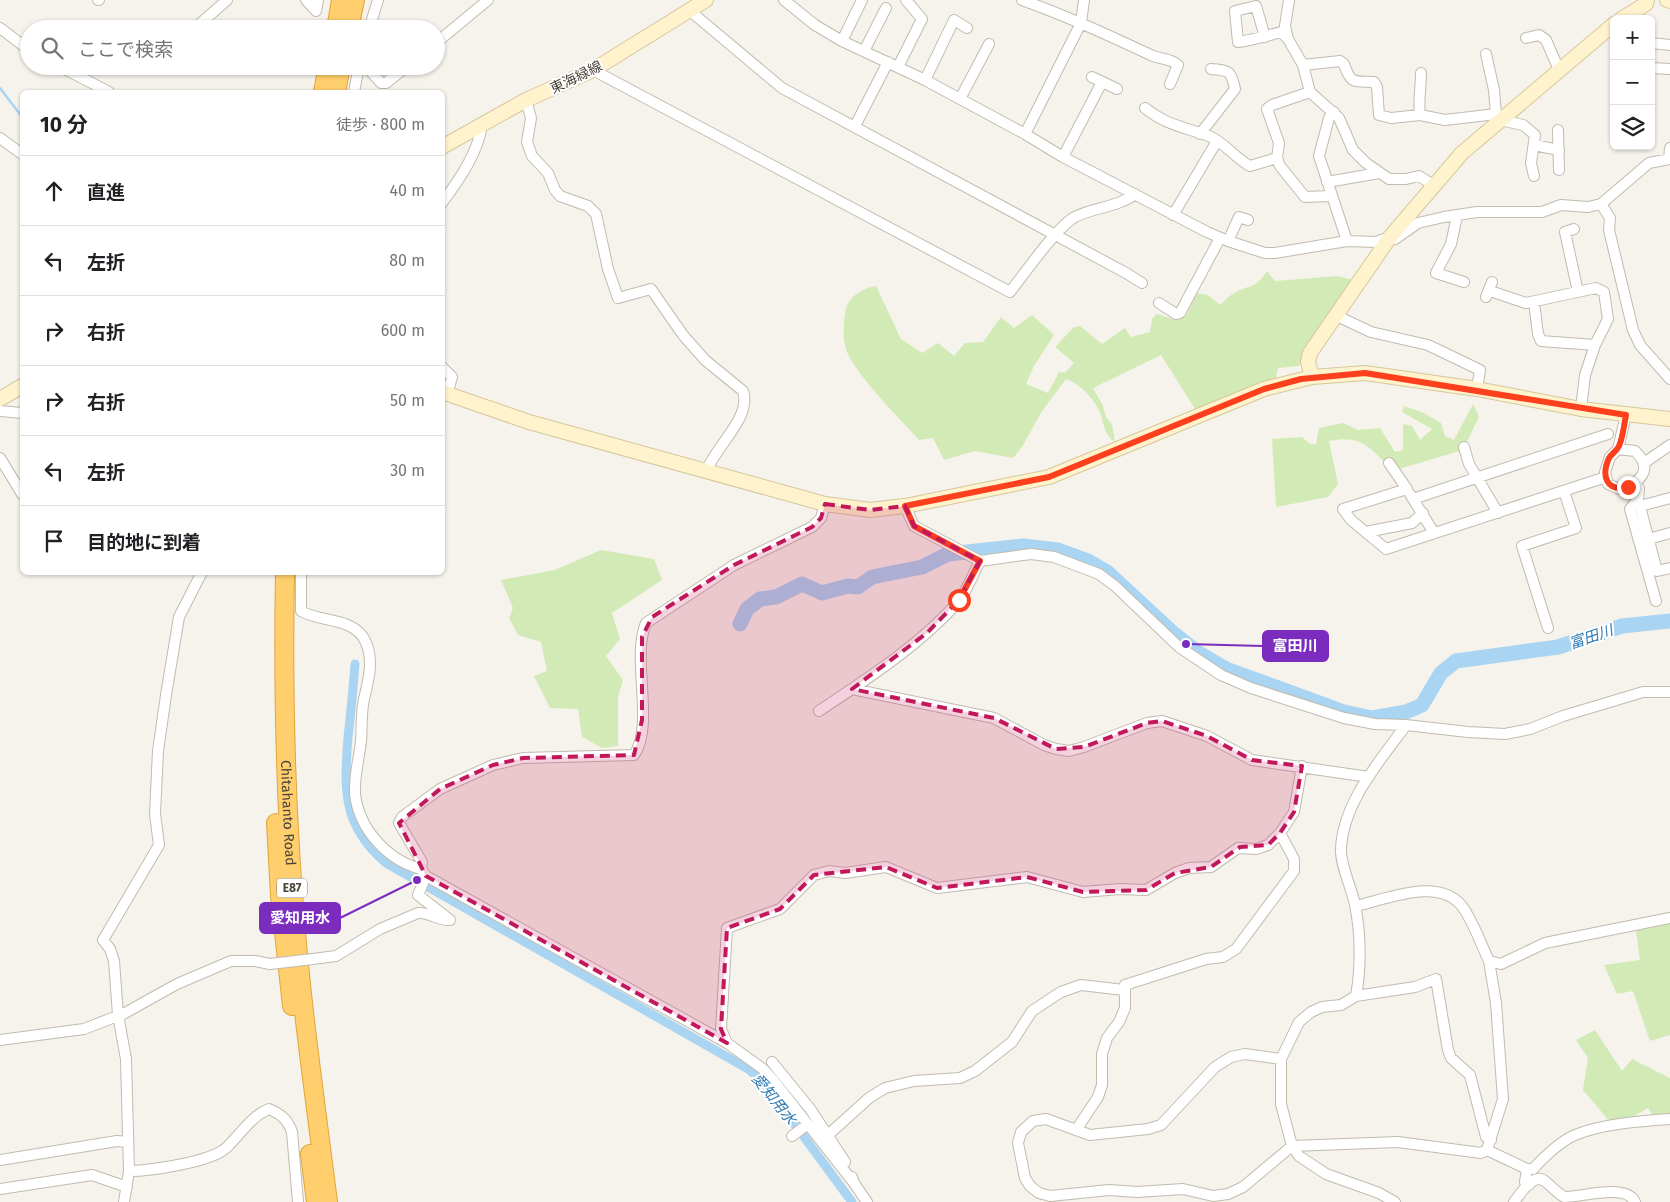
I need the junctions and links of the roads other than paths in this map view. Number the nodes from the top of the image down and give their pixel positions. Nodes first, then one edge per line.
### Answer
1 (227, 0) edge
2 (306, 0) edge
3 (318, 0) edge
4 (341, 0) edge
5 (355, 0) edge
6 (378, 0) edge
7 (488, 0) edge
8 (706, 0) edge
9 (784, 0) edge
10 (862, 0) edge
11 (906, 0) edge
12 (1022, 0) edge
13 (1084, 0) edge
14 (1288, 0) edge
15 (1647, 0) edge
16 (886, 8) dead end
17 (689, 10) junction
18 (1628, 15) edge
19 (204, 20) edge
20 (338, 20) edge
21 (351, 20) edge
22 (372, 20) edge
23 (1081, 23) junction
24 (0, 28) edge
25 (967, 28) dead end
26 (1610, 31) edge
27 (445, 35) edge
28 (1265, 37) dead end
29 (1526, 38) dead end
30 (1288, 39) junction
31 (842, 41) junction
32 (20, 43) edge
33 (1655, 43) edge
34 (989, 44) dead end
35 (1670, 45) edge
36 (864, 50) junction
37 (1486, 54) dead end
38 (888, 62) junction
39 (1303, 65) junction
40 (898, 67) junction
41 (1655, 68) edge
42 (1670, 69) edge
43 (593, 70) junction
44 (1211, 70) dead end
45 (1559, 70) junction
46 (1421, 73) dead end
47 (76, 75) edge
48 (326, 75) edge
49 (339, 75) edge
50 (357, 75) edge
51 (374, 75) edge
52 (396, 75) edge
53 (1092, 77) dead end
54 (925, 80) junction
55 (1102, 82) junction
56 (1170, 84) dead end
57 (1117, 89) dead end
58 (105, 90) edge
59 (323, 90) edge
60 (336, 90) edge
61 (354, 90) edge
62 (1310, 92) junction
63 (960, 99) junction
64 (526, 100) junction
65 (1145, 108) dead end
66 (1334, 112) junction
67 (1420, 115) junction
68 (1498, 117) junction
69 (482, 125) junction
70 (855, 126) junction
71 (1558, 130) dead end
72 (1025, 134) junction
73 (1200, 134) junction
74 (0, 138) edge
75 (1217, 141) junction
76 (445, 145) edge
77 (1534, 146) junction
78 (1670, 148) edge
79 (1559, 150) junction
80 (20, 153) edge
81 (1063, 157) junction
82 (1277, 158) junction
83 (1669, 159) edge
84 (1559, 170) dead end
85 (1378, 172) junction
86 (1534, 176) dead end
87 (1327, 182) junction
88 (1432, 185) junction
89 (1135, 194) junction
90 (1332, 196) junction
91 (445, 199) edge
92 (1601, 204) junction
93 (1173, 215) junction
94 (1457, 216) junction
95 (1248, 220) dead end
96 (1574, 229) dead end
97 (1056, 236) junction
98 (1390, 237) junction
99 (1224, 240) junction
100 (1347, 241) junction
101 (1436, 273) junction
102 (1464, 282) dead end
103 (1142, 283) dead end
104 (1430, 283) dead end
105 (1489, 290) dead end
106 (1578, 292) junction
107 (1534, 302) junction
108 (1159, 303) dead end
109 (1337, 316) junction
110 (1595, 345) junction
111 (445, 370) edge
112 (1312, 377) junction
113 (1670, 379) edge
114 (20, 387) edge
115 (1477, 390) junction
116 (445, 393) edge
117 (0, 399) edge
118 (1582, 409) junction
119 (0, 411) edge
120 (20, 413) edge
121 (1626, 415) junction
122 (1670, 419) edge
123 (1608, 434) dead end
124 (1670, 445) edge
125 (1464, 447) dead end
126 (1618, 449) junction
127 (0, 458) edge
128 (1389, 463) dead end
129 (1644, 463) junction
130 (707, 470) junction
131 (1606, 477) junction
132 (1477, 478) junction
133 (1635, 484) junction
134 (1407, 489) junction
135 (20, 491) edge
136 (1564, 491) junction
137 (1670, 498) edge
138 (1413, 499) junction
139 (1639, 503) junction
140 (825, 504) junction
141 (905, 506) junction
142 (1498, 512) junction
143 (1423, 513) junction
144 (1366, 532) junction
145 (1434, 533) junction
146 (1670, 533) edge
147 (1649, 539) junction
148 (980, 561) junction
149 (1670, 568) edge
150 (200, 575) edge
151 (273, 575) edge
152 (286, 575) edge
153 (301, 575) edge
154 (1656, 601) dead end
155 (1548, 628) dead end
156 (852, 689) junction
157 (1670, 692) edge
158 (819, 710) dead end
159 (1406, 725) junction
160 (1302, 766) junction
161 (1369, 777) junction
162 (1280, 833) junction
163 (423, 873) junction
164 (1356, 906) junction
165 (1670, 918) edge
166 (1489, 961) junction
167 (1124, 990) junction
168 (1356, 996) junction
169 (118, 1015) junction
170 (0, 1040) edge
171 (727, 1043) junction
172 (1281, 1059) junction
173 (772, 1062) dead end
174 (1670, 1119) edge
175 (808, 1124) junction
176 (1076, 1130) junction
177 (828, 1135) junction
178 (792, 1136) dead end
179 (128, 1142) junction
180 (1489, 1145) junction
181 (1292, 1146) junction
182 (322, 1151) junction
183 (0, 1160) edge
184 (1527, 1169) junction
185 (129, 1171) junction
186 (854, 1183) junction
187 (1528, 1185) junction
188 (127, 1187) junction
189 (0, 1189) edge
190 (124, 1202) edge
191 (298, 1202) edge
192 (314, 1202) edge
193 (328, 1202) edge
194 (335, 1202) edge
195 (868, 1202) edge
196 (1395, 1202) edge
197 (1514, 1202) edge
198 (1635, 1202) edge

1 - 19 street
2 - 3 street
4 - 20 highway
5 - 21 highway
6 - 22 street
7 - 27 street
8 - 17 street, 東海緑線
9 - 31 street
10 - 31 street
11 - 40 street
12 - 23 street
13 - 23 street
14 - 30 street
15 - 18 street
16 - 36 street
17 - 43 street, 東海緑線
17 - 70 street
23 - 56 street
23 - 72 street
24 - 32 street
25 - 54 street
26 - 45 street
28 - 30 street
29 - 45 street
30 - 39 street
31 - 36 street
33 - 35 street
34 - 63 street
36 - 38 street
37 - 68 street
38 - 40 street
38 - 70 street
39 - 62 street
39 - 67 street
40 - 54 street
41 - 42 street
43 - 64 street, 東海緑線
43 - 97 street
44 - 73 street
45 - 68 street
46 - 67 street
47 - 58 street
48 - 59 highway
49 - 60 highway
50 - 61 street
51 - 52 street
53 - 55 street
54 - 63 street
55 - 57 street
55 - 81 street
62 - 66 street
62 - 82 street
63 - 72 street
64 - 69 street, 東海緑線
64 - 130 street
65 - 73 street
66 - 85 street
66 - 87 street
67 - 68 street
68 - 77 street
68 - 88 street
69 - 76 street, 東海緑線
69 - 91 street
70 - 97 street
71 - 79 street
72 - 81 street
73 - 75 street
74 - 80 street
75 - 82 street
75 - 93 street
77 - 79 street
77 - 86 street
78 - 83 street
79 - 84 street
81 - 89 street
82 - 90 street
83 - 92 street
85 - 87 street
85 - 88 street
87 - 90 street
88 - 98 street
89 - 93 street
89 - 97 street
90 - 100 street
92 - 94 street
92 - 113 street
93 - 99 street
94 - 98 street
94 - 101 street
95 - 99 street
96 - 106 street
97 - 103 street
98 - 100 street
98 - 109 street
99 - 100 street
99 - 108 street
101 - 102 street
101 - 104 street
105 - 107 street
106 - 107 street
106 - 110 street
107 - 110 street
109 - 112 street
109 - 115 street
110 - 118 street
111 - 116 street
112 - 115 street
112 - 141 street
114 - 117 street
115 - 118 street
116 - 130 street
118 - 121 street
119 - 120 street
121 - 122 street
121 - 126 street
123 - 132 street
124 - 129 street
125 - 132 street
126 - 129 street
126 - 131 street
127 - 135 street
128 - 134 street
129 - 133 street
130 - 140 street
131 - 133 street
131 - 136 street
132 - 138 street
132 - 142 street
133 - 139 street
134 - 138 street
134 - 144 street
136 - 142 street
136 - 155 street
137 - 139 street
138 - 143 street
139 - 147 street
139 - 154 street
140 - 141 street
140 - 163 street
141 - 148 street
142 - 145 street
143 - 144 street
143 - 145 street
144 - 145 street
146 - 147 street
147 - 149 street
148 - 156 street
148 - 159 street
150 - 169 street
151 - 192 highway, Chitahanto Road / E87
152 - 182 highway, Chitahanto Road / E87
153 - 163 street
156 - 158 street
156 - 160 street
157 - 159 street
159 - 161 street
160 - 161 street
160 - 162 street
161 - 164 street
162 - 167 street
162 - 171 street
163 - 169 street, bridge
163 - 171 street
164 - 166 street
164 - 168 street
165 - 166 street
166 - 180 street
167 - 176 street
167 - 177 street
168 - 172 street
168 - 180 street
169 - 170 street
169 - 179 street
171 - 175 street
172 - 176 street
172 - 181 street
173 - 177 street
174 - 184 street
175 - 178 street
175 - 186 street
176 - 181 street
177 - 186 street
179 - 183 street
179 - 185 street
180 - 181 street
180 - 184 street
181 - 196 street
182 - 193 highway, Chitahanto Road / E87
182 - 194 highway
184 - 187 street
185 - 188 street
185 - 191 street
186 - 195 street
187 - 197 street
187 - 198 street
188 - 189 street
188 - 190 street

